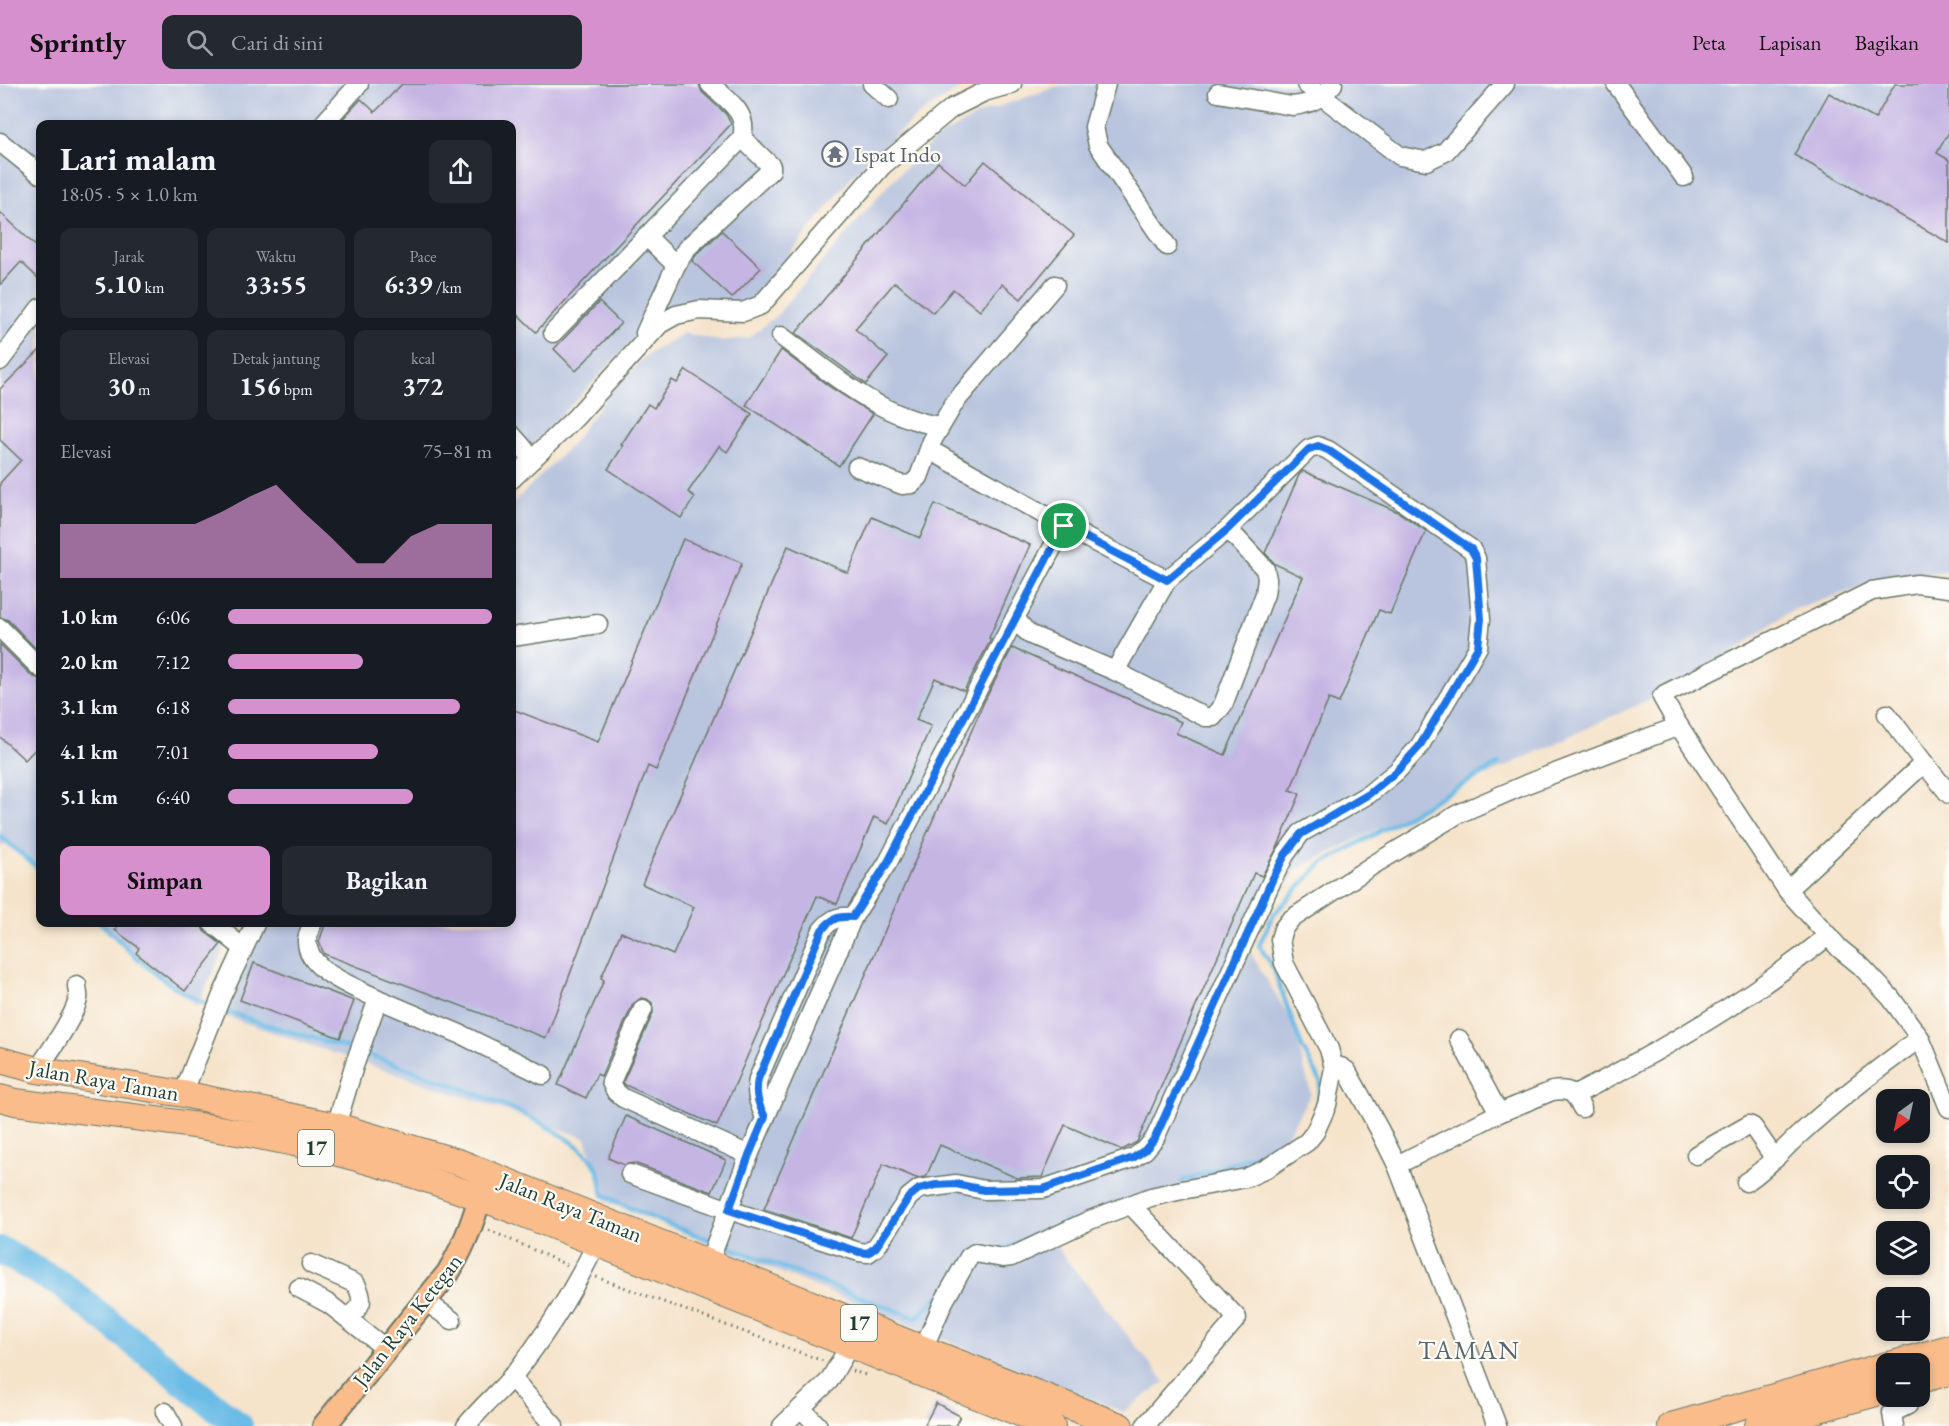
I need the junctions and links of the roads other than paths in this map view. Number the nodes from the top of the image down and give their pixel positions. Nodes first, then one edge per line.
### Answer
1 (359, 84) edge
2 (710, 84) edge
3 (872, 84) edge
4 (1012, 84) edge
5 (1106, 84) edge
6 (1306, 84) edge
7 (1504, 84) edge
8 (1616, 84) edge
9 (1328, 90) edge
10 (1218, 93) dead end
11 (889, 99) dead end
12 (327, 120) edge
13 (742, 138) junction
14 (0, 142) edge
15 (36, 171) edge
16 (1684, 177) dead end
17 (646, 236) junction
18 (1167, 246) dead end
19 (676, 265) junction
20 (1055, 285) dead end
21 (36, 313) edge
22 (553, 333) dead end
23 (781, 336) dead end
24 (638, 346) junction
25 (2, 356) edge
26 (940, 426) junction
27 (516, 440) edge
28 (930, 450) junction
29 (533, 459) junction
30 (857, 467) dead end
31 (516, 475) edge
32 (1064, 526) junction
33 (1228, 529) junction
34 (1167, 580) junction
35 (1949, 588) edge
36 (1015, 618) junction
37 (598, 624) dead end
38 (0, 628) edge
39 (516, 636) edge
40 (36, 664) edge
41 (1115, 671) junction
42 (1887, 714) dead end
43 (1677, 723) junction
44 (1924, 764) junction
45 (1949, 794) edge
46 (1787, 890) junction
47 (853, 917) junction
48 (217, 927) edge
49 (254, 927) edge
50 (311, 927) edge
51 (1828, 936) junction
52 (243, 948) junction
53 (799, 983) junction
54 (77, 985) dead end
55 (821, 990) junction
56 (378, 999) junction
57 (643, 1009) dead end
58 (777, 1034) junction
59 (1920, 1038) junction
60 (1459, 1039) dead end
61 (798, 1042) junction
62 (0, 1060) edge
63 (1334, 1068) junction
64 (38, 1070) junction
65 (543, 1075) dead end
66 (183, 1094) junction
67 (0, 1098) edge
68 (1949, 1107) edge
69 (1499, 1113) junction
70 (765, 1117) junction
71 (336, 1126) junction
72 (749, 1155) junction
73 (1696, 1155) dead end
74 (1775, 1159) junction
75 (1396, 1165) junction
76 (485, 1173) junction
77 (630, 1174) dead end
78 (1746, 1182) dead end
79 (470, 1193) junction
80 (1131, 1204) junction
81 (729, 1210) junction
82 (587, 1229) junction
83 (711, 1259) junction
84 (311, 1264) dead end
85 (299, 1288) dead end
86 (425, 1301) junction
87 (348, 1318) junction
88 (452, 1320) dead end
89 (1949, 1348) edge
90 (386, 1349) junction
91 (923, 1349) junction
92 (1930, 1353) edge
93 (843, 1356) junction
94 (1876, 1368) edge
95 (1949, 1372) edge
96 (512, 1377) junction
97 (1930, 1377) edge
98 (1876, 1392) edge
99 (1904, 1407) edge
100 (801, 1408) junction
101 (324, 1426) edge
102 (466, 1426) edge
103 (554, 1426) edge
104 (782, 1426) edge
105 (818, 1426) edge
106 (1052, 1426) edge
107 (1120, 1426) edge
108 (1145, 1426) edge
109 (1497, 1426) edge
110 (1671, 1426) edge
111 (1758, 1426) edge
112 (1894, 1426) edge

1 - 12 street
2 - 13 street
3 - 11 street
4 - 24 street
5 - 18 street
6 - 9 street
7 - 9 street
8 - 16 street
9 - 10 street
13 - 17 street
13 - 19 street
14 - 15 street
17 - 19 street
17 - 22 street
19 - 24 street
20 - 26 street
21 - 25 street
23 - 26 street
24 - 29 street
26 - 28 street
27 - 29 street
28 - 30 street
28 - 32 street
29 - 31 street
32 - 34 street
32 - 36 street
33 - 34 street
33 - 41 street
33 - 81 street
34 - 41 street
35 - 43 street
36 - 41 street
36 - 47 street
37 - 39 street
38 - 40 street
42 - 44 street
43 - 46 street
43 - 63 street
44 - 45 street
44 - 46 street
46 - 51 street
47 - 53 street
47 - 55 street
48 - 52 street
49 - 52 street
50 - 56 street
51 - 59 street
51 - 69 street
52 - 66 street
53 - 55 street
53 - 58 street
54 - 64 street
55 - 61 street
56 - 65 street
56 - 71 street
57 - 72 street
58 - 61 street
58 - 70 street
59 - 68 street
59 - 74 street
60 - 69 street
61 - 70 street
62 - 64 highway, Jalan Raya Taman / 17
63 - 75 street
63 - 80 street
64 - 66 highway, Jalan Raya Taman / 17
66 - 71 highway, Jalan Raya Taman / 17
67 - 79 highway, Jalan Raya Taman / 17
69 - 75 street
70 - 72 street
71 - 76 highway, Jalan Raya Taman / 17
72 - 81 street
73 - 74 street
74 - 78 street
75 - 109 street
76 - 79 main road, Jalan Raya Ketegan
76 - 82 highway, Jalan Raya Taman / 17
77 - 81 street
79 - 82 highway, Jalan Raya Taman / 17
79 - 86 main road, Jalan Raya Ketegan
80 - 91 street
80 - 108 street
81 - 83 street
82 - 83 highway, Jalan Raya Taman / 17
82 - 93 highway, Jalan Raya Taman / 17
82 - 96 street
83 - 91 highway, Jalan Raya Taman / 17
84 - 87 street
85 - 87 street
86 - 88 street
86 - 90 main road, Jalan Raya Ketegan
87 - 90 street
89 - 92 highway
90 - 101 main road, Jalan Raya Ketegan
91 - 107 highway, Jalan Raya Taman / 17
93 - 100 street
93 - 106 highway, Jalan Raya Taman / 17
94 - 110 highway
95 - 97 highway
96 - 102 street
96 - 103 street
98 - 111 highway
99 - 112 street
100 - 104 street
100 - 105 street

